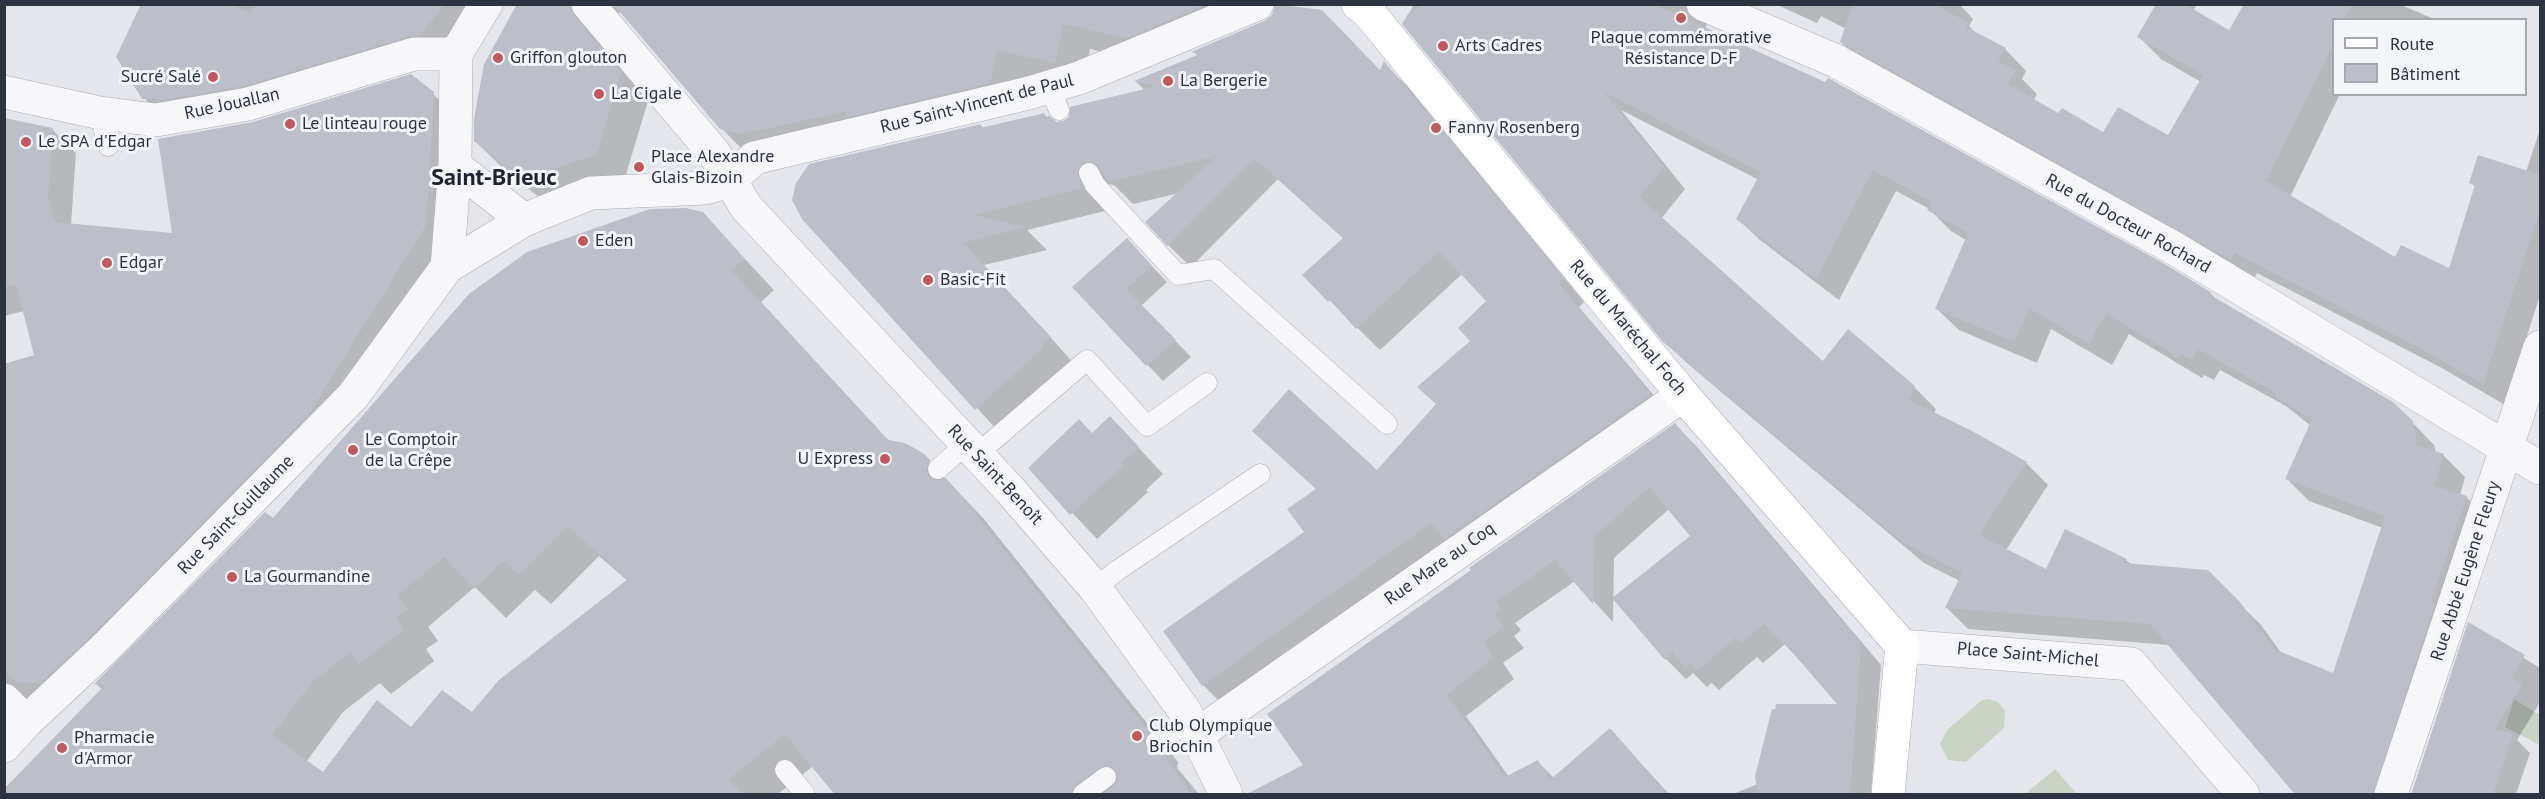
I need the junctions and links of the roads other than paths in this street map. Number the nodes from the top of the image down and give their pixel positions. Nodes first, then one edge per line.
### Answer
1 (486, 4) edge
2 (588, 4) edge
3 (1257, 4) edge
4 (1703, 4) edge
5 (1369, 7) edge
6 (456, 54) junction
7 (4, 92) edge
8 (100, 113) junction
9 (108, 146) dead end
10 (455, 166) junction
11 (1089, 173) dead end
12 (730, 181) junction
13 (524, 220) junction
14 (447, 267) junction
15 (2541, 347) edge
16 (1208, 383) dead end
17 (1683, 395) junction
18 (1387, 424) dead end
19 (2508, 448) junction
20 (971, 449) junction
21 (2541, 468) edge
22 (938, 469) dead end
23 (1260, 474) dead end
24 (1095, 588) junction
25 (1902, 646) junction
26 (15, 711) edge
27 (1194, 728) junction
28 (1156, 742) dead end
29 (4, 746) edge
30 (785, 770) dead end
31 (1106, 777) dead end
32 (805, 795) edge
33 (1083, 795) edge
34 (1226, 795) edge
35 (1888, 795) edge
36 (2243, 795) edge
37 (2391, 795) edge

1 - 6 street
2 - 12 street, Rue Saint-Benoît
3 - 12 street, Rue Saint-Vincent de Paul
4 - 19 street, Rue du Docteur Rochard
5 - 17 street, Rue du Maréchal Foch
6 - 8 street, Rue Jouallan
6 - 10 street
7 - 8 street, Rue Jouallan
8 - 9 lane
10 - 13 street
10 - 14 street
11 - 18 lane
12 - 13 street
12 - 20 street, Rue Saint-Benoît
13 - 14 street
14 - 26 street, Rue Saint-Guillaume
15 - 19 street, Rue Abbé Eugène Fleury
16 - 20 lane
17 - 25 street, Rue du Maréchal Foch
17 - 27 street, Rue Mare au Coq
19 - 21 street, Rue du Docteur Rochard
19 - 37 street, Rue Abbé Eugène Fleury
20 - 22 lane
20 - 24 street, Rue Saint-Benoît
23 - 24 lane
24 - 27 street, Rue Saint-Benoît
25 - 35 street
25 - 36 street, Place Saint-Michel
26 - 29 street, Rue Saint-Guillaume
27 - 28 lane
27 - 34 street, Rue Saint-Benoît
30 - 32 lane
31 - 33 lane

